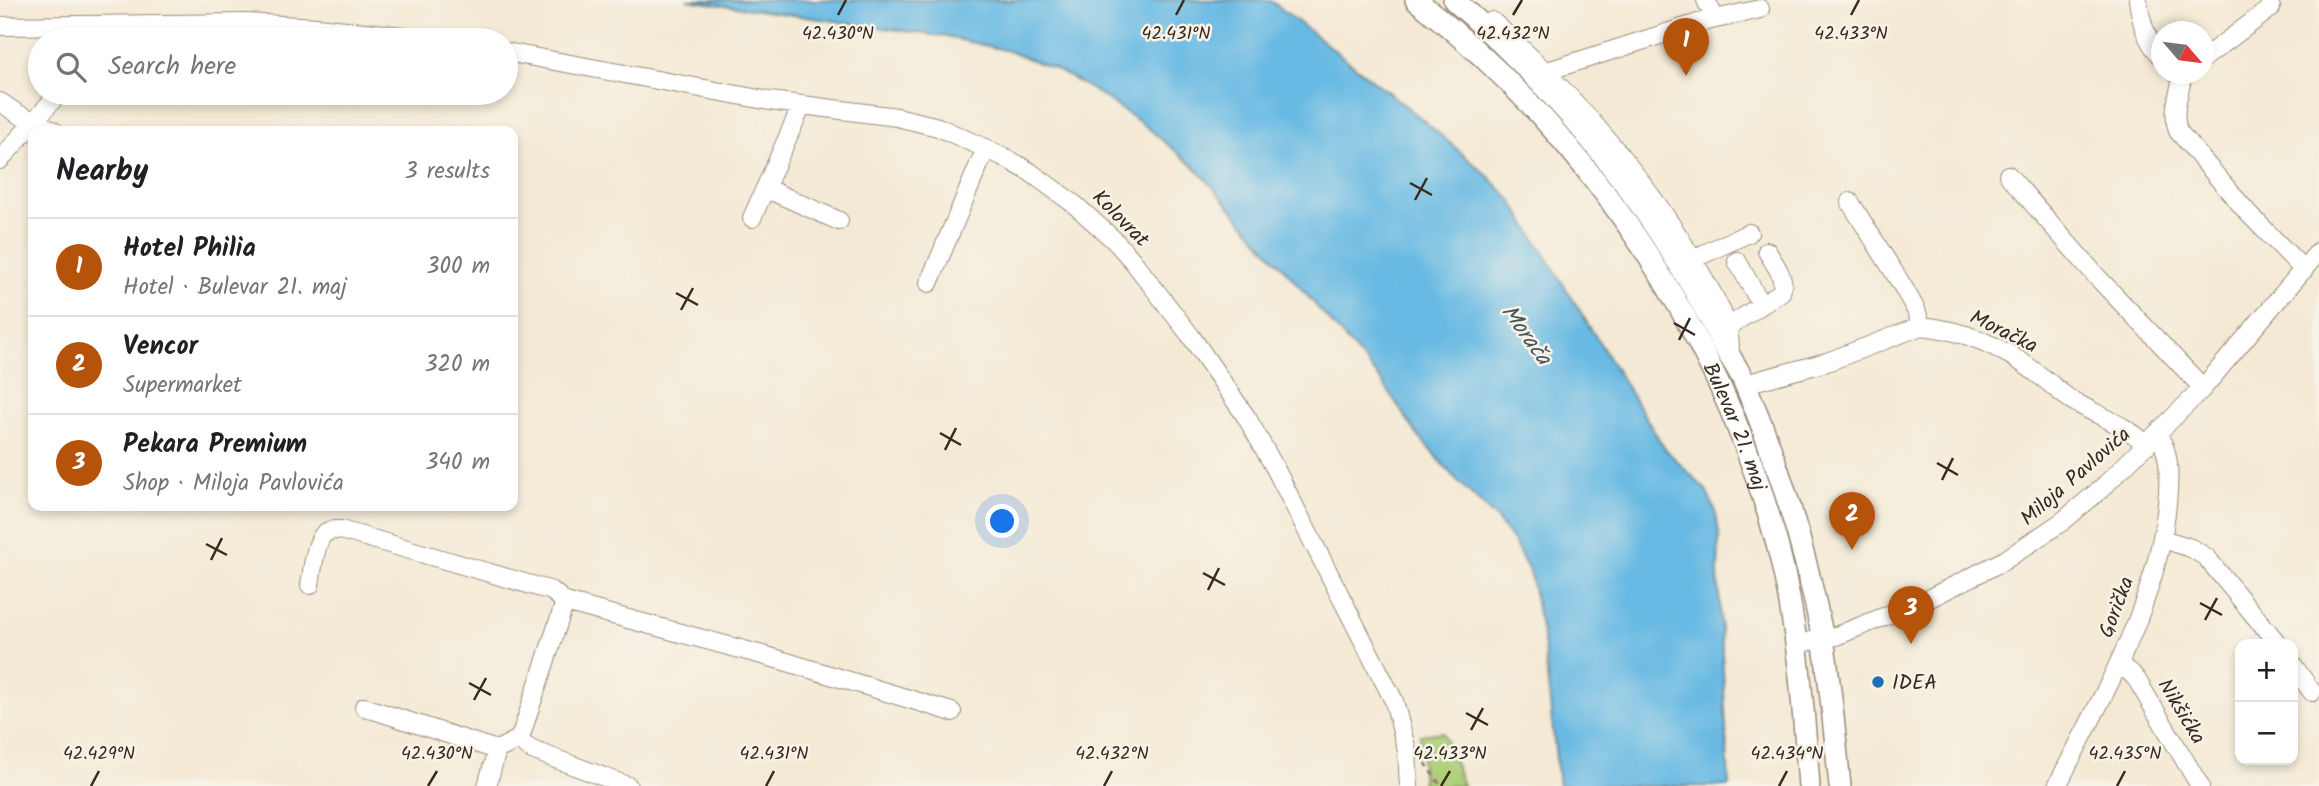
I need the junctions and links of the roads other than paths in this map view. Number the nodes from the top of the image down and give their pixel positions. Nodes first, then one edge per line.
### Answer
1 (1416, 0) edge
2 (1454, 0) edge
3 (1468, 0) edge
4 (1706, 0) edge
5 (2138, 0) edge
6 (2272, 8) dead end
7 (1760, 9) dead end
8 (1715, 19) junction
9 (0, 26) edge
10 (28, 28) edge
11 (170, 28) edge
12 (327, 28) edge
13 (2151, 46) edge
14 (2214, 50) edge
15 (518, 54) edge
16 (1540, 73) junction
17 (2180, 84) edge
18 (0, 102) edge
19 (48, 105) edge
20 (803, 105) junction
21 (35, 122) junction
22 (31, 126) edge
23 (43, 126) edge
24 (28, 130) edge
25 (986, 148) junction
26 (0, 160) edge
27 (2008, 175) dead end
28 (765, 188) junction
29 (1850, 202) dead end
30 (752, 218) dead end
31 (839, 222) dead end
32 (1749, 233) dead end
33 (1767, 251) dead end
34 (2318, 253) edge
35 (1693, 259) junction
36 (1737, 261) dead end
37 (1776, 268) junction
38 (2304, 270) junction
39 (929, 283) dead end
40 (1749, 283) junction
41 (1761, 304) junction
42 (1921, 326) junction
43 (1728, 327) junction
44 (1730, 357) junction
45 (1745, 384) junction
46 (2203, 388) junction
47 (2152, 440) junction
48 (2163, 539) junction
49 (310, 585) dead end
50 (565, 602) junction
51 (1823, 639) junction
52 (2274, 639) edge
53 (1796, 644) junction
54 (2119, 664) junction
55 (2298, 672) edge
56 (2312, 692) dead end
57 (364, 707) dead end
58 (952, 712) dead end
59 (517, 740) junction
60 (497, 750) junction
61 (487, 786) edge
62 (628, 786) edge
63 (1409, 786) edge
64 (1810, 786) edge
65 (1840, 786) edge
66 (2057, 786) edge
67 (2200, 786) edge

1 - 53 main road, Bulevar 21. maj
2 - 16 main road, Bulevar 21. maj
3 - 16 street
4 - 8 street
5 - 13 street
6 - 14 street
7 - 8 street
8 - 16 street
9 - 10 street
11 - 12 street
15 - 20 street, Kolovrat
16 - 35 street
16 - 44 main road, Bulevar 21. maj
17 - 38 street
18 - 21 street
19 - 21 street
20 - 25 street, Kolovrat
20 - 28 street
21 - 22 street
21 - 23 street
24 - 26 street
25 - 39 street
25 - 63 street, Kolovrat
27 - 46 street
28 - 30 street
28 - 31 street
29 - 42 street
32 - 35 street
33 - 37 street
34 - 38 street, Miloja Pavlovića
35 - 43 street
36 - 40 street
37 - 40 street
37 - 41 street
38 - 46 street, Miloja Pavlovića
40 - 41 street
41 - 43 street
42 - 45 street
42 - 47 street, Moračka
43 - 44 street
44 - 45 main road, Bulevar 21. maj
45 - 51 main road, Bulevar 21. maj
46 - 47 street, Miloja Pavlovića
47 - 48 street, Gorička
47 - 51 street, Miloja Pavlovića
48 - 52 street
48 - 54 street, Gorička
49 - 50 street
50 - 58 street
50 - 59 street
51 - 53 street, Miloja Pavlovića
51 - 65 main road, Bulevar 21. maj
53 - 64 main road, Bulevar 21. maj
54 - 66 street, Gorička
54 - 67 street, Nikšićka
55 - 56 street
57 - 60 street
59 - 60 street
59 - 62 street
60 - 61 street

